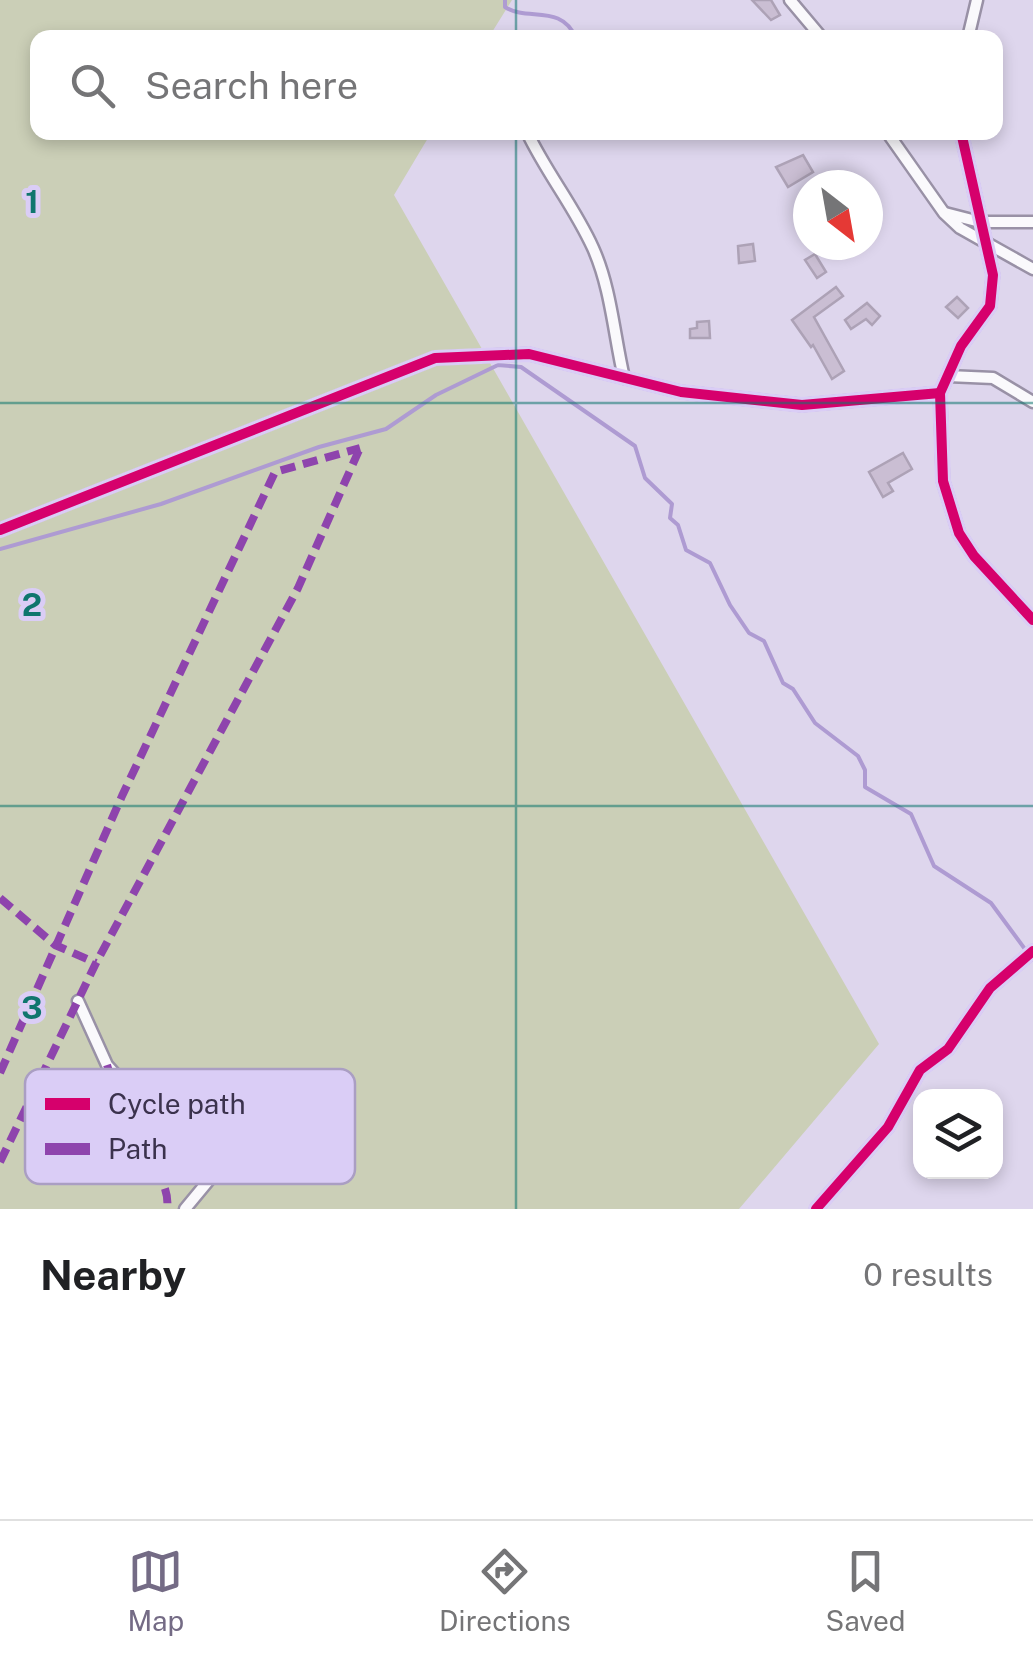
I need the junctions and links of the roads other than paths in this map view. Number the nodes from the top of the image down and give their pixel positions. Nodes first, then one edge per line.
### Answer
1 (790, 0) edge
2 (976, 0) edge
3 (815, 30) edge
4 (970, 30) edge
5 (531, 140) edge
6 (893, 140) edge
7 (963, 140) edge
8 (944, 213) junction
9 (980, 222) junction
10 (1033, 222) edge
11 (983, 240) junction
12 (1033, 270) edge
13 (948, 376) junction
14 (624, 378) junction
15 (940, 393) junction
16 (1033, 402) edge
17 (0, 530) edge
18 (1033, 620) edge
19 (1033, 951) edge
20 (78, 1001) dead end
21 (112, 1069) edge
22 (206, 1184) edge
23 (186, 1209) edge
24 (816, 1209) edge

1 - 3 street
2 - 4 street
5 - 14 street
6 - 8 street
7 - 9 street
8 - 9 street
8 - 11 street
9 - 10 street
9 - 11 street
11 - 12 street
11 - 13 street
13 - 15 street
13 - 16 street
14 - 15 street
14 - 17 street
15 - 18 street
19 - 24 street
20 - 21 street
22 - 23 street

